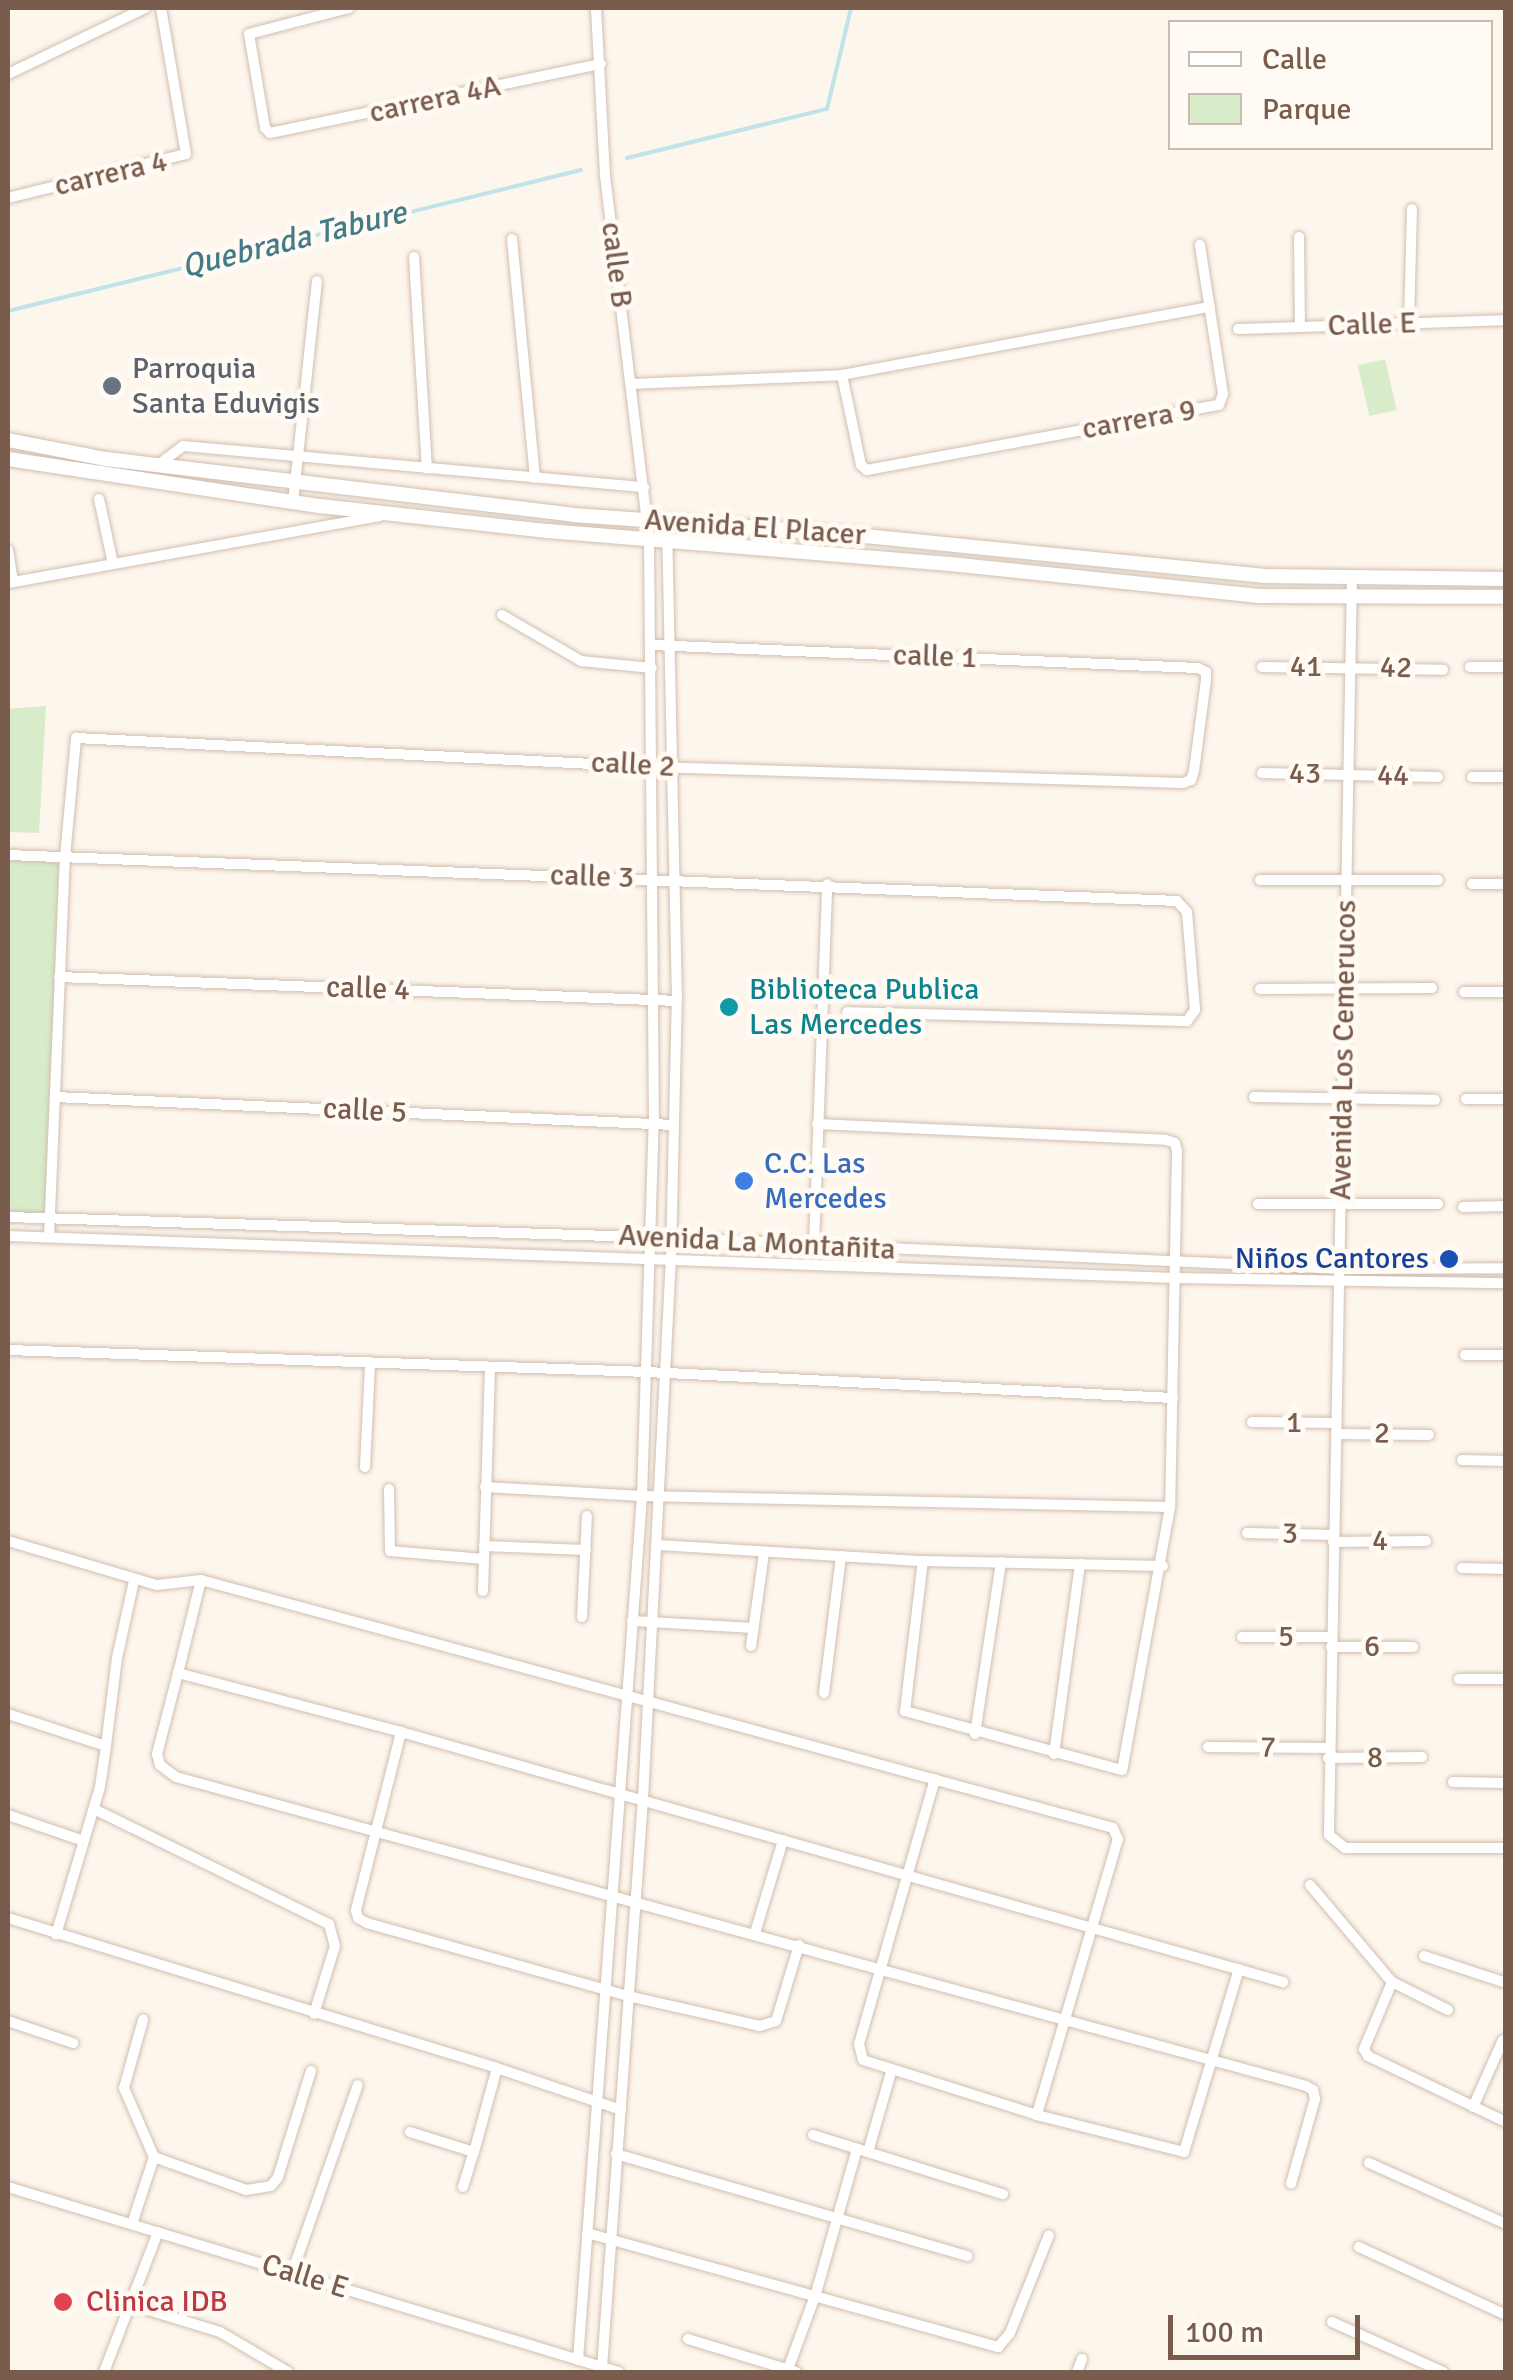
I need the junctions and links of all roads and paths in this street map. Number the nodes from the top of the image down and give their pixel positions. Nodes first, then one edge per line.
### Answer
1 (144, 8) edge
2 (161, 8) edge
3 (350, 8) edge
4 (596, 8) edge
5 (600, 64) junction
6 (8, 74) edge
7 (8, 198) edge
8 (1412, 209) dead end
9 (1300, 237) dead end
10 (512, 239) dead end
11 (1200, 246) dead end
12 (414, 257) dead end
13 (317, 281) dead end
14 (1210, 307) junction
15 (1506, 320) edge
16 (1410, 324) junction
17 (1300, 327) junction
18 (1238, 329) dead end
19 (842, 375) junction
20 (631, 384) junction
21 (8, 440) edge
22 (8, 459) edge
23 (295, 459) junction
24 (157, 466) junction
25 (426, 469) junction
26 (535, 478) junction
27 (294, 483) junction
28 (644, 487) junction
29 (99, 498) dead end
30 (294, 502) junction
31 (392, 514) junction
32 (648, 521) junction
33 (667, 522) junction
34 (650, 539) junction
35 (668, 540) junction
36 (8, 550) edge
37 (113, 564) junction
38 (1352, 577) junction
39 (1506, 579) edge
40 (10, 583) edge
41 (1353, 596) junction
42 (1506, 597) edge
43 (502, 615) dead end
44 (651, 645) junction
45 (672, 646) junction
46 (1262, 667) dead end
47 (1349, 667) junction
48 (1470, 667) dead end
49 (1506, 667) edge
50 (652, 668) junction
51 (1443, 670) dead end
52 (653, 767) junction
53 (675, 767) junction
54 (1262, 774) dead end
55 (1347, 775) junction
56 (1472, 776) dead end
57 (1438, 777) dead end
58 (1506, 777) edge
59 (1183, 784) joint
60 (8, 855) edge
61 (64, 857) junction
62 (654, 880) junction
63 (676, 880) junction
64 (1260, 880) dead end
65 (1438, 880) dead end
66 (1346, 881) junction
67 (827, 884) junction
68 (1472, 884) dead end
69 (1506, 884) edge
70 (59, 977) junction
71 (1346, 988) junction
72 (1432, 988) dead end
73 (1260, 989) dead end
74 (1464, 992) dead end
75 (1506, 992) edge
76 (654, 1000) junction
77 (677, 1001) junction
78 (847, 1012) dead end
79 (55, 1097) junction
80 (1254, 1097) dead end
81 (1346, 1098) junction
82 (1506, 1099) edge
83 (1435, 1100) dead end
84 (1466, 1100) dead end
85 (654, 1124) junction
86 (817, 1124) junction
87 (674, 1125) junction
88 (1258, 1204) dead end
89 (1342, 1204) junction
90 (1438, 1204) dead end
91 (1462, 1206) dead end
92 (1506, 1206) edge
93 (8, 1217) edge
94 (51, 1219) junction
95 (8, 1236) edge
96 (49, 1238) junction
97 (650, 1238) junction
98 (671, 1238) junction
99 (814, 1246) junction
100 (648, 1256) junction
101 (671, 1257) junction
102 (1175, 1263) junction
103 (1506, 1268) edge
104 (1342, 1269) junction
105 (1175, 1278) junction
106 (1341, 1282) junction
107 (1506, 1283) edge
108 (8, 1350) edge
109 (1465, 1355) dead end
110 (1506, 1355) edge
111 (370, 1364) junction
112 (490, 1370) junction
113 (647, 1372) junction
114 (666, 1373) junction
115 (1173, 1398) junction
116 (1252, 1422) dead end
117 (1336, 1428) junction
118 (1429, 1435) dead end
119 (1462, 1460) dead end
120 (1506, 1461) edge
121 (364, 1466) dead end
122 (485, 1487) junction
123 (389, 1489) dead end
124 (642, 1496) junction
125 (660, 1496) junction
126 (1170, 1507) junction
127 (587, 1516) dead end
128 (1247, 1533) dead end
129 (1334, 1538) junction
130 (8, 1541) edge
131 (1426, 1541) dead end
132 (658, 1545) junction
133 (484, 1546) junction
134 (586, 1550) junction
135 (764, 1552) junction
136 (842, 1556) junction
137 (484, 1559) junction
138 (924, 1561) junction
139 (1001, 1562) junction
140 (1080, 1564) junction
141 (1163, 1566) junction
142 (1462, 1568) dead end
143 (1506, 1568) edge
144 (134, 1580) junction
145 (201, 1580) junction
146 (483, 1591) dead end
147 (582, 1617) dead end
148 (632, 1621) junction
149 (654, 1622) junction
150 (754, 1628) junction
151 (1242, 1637) dead end
152 (1331, 1642) junction
153 (751, 1646) dead end
154 (1413, 1646) dead end
155 (178, 1673) junction
156 (1506, 1679) edge
157 (1459, 1680) dead end
158 (824, 1694) dead end
159 (628, 1696) junction
160 (649, 1702) junction
161 (8, 1714) edge
162 (401, 1732) junction
163 (975, 1734) junction
164 (106, 1746) junction
165 (1208, 1747) dead end
166 (1328, 1753) junction
167 (1054, 1754) junction
168 (1422, 1758) dead end
169 (935, 1779) junction
170 (1453, 1782) dead end
171 (1506, 1782) edge
172 (619, 1792) junction
173 (643, 1800) junction
174 (94, 1809) junction
175 (8, 1815) edge
176 (376, 1828) junction
177 (784, 1840) junction
178 (84, 1841) junction
179 (1506, 1848) edge
180 (906, 1874) junction
181 (1310, 1885) dead end
182 (612, 1895) junction
183 (635, 1902) junction
184 (8, 1918) edge
185 (1093, 1926) junction
186 (755, 1933) junction
187 (56, 1934) junction
188 (799, 1945) junction
189 (1424, 1956) dead end
190 (881, 1966) junction
191 (1238, 1969) junction
192 (1284, 1982) dead end
193 (1392, 1982) junction
194 (1506, 1983) edge
195 (604, 1990) junction
196 (628, 1996) junction
197 (1448, 2010) dead end
198 (314, 2014) junction
199 (1066, 2019) junction
200 (142, 2020) dead end
201 (8, 2021) edge
202 (1503, 2040) dead end
203 (74, 2043) dead end
204 (1212, 2061) junction
205 (497, 2068) junction
206 (892, 2069) junction
207 (311, 2071) dead end
208 (358, 2085) dead end
209 (595, 2102) junction
210 (1473, 2107) junction
211 (620, 2110) junction
212 (1037, 2115) junction
213 (1506, 2122) edge
214 (410, 2132) dead end
215 (813, 2135) dead end
216 (863, 2150) junction
217 (474, 2152) junction
218 (616, 2154) junction
219 (154, 2157) junction
220 (1369, 2164) dead end
221 (1290, 2184) dead end
222 (464, 2186) dead end
223 (8, 2187) edge
224 (1004, 2194) dead end
225 (838, 2218) junction
226 (132, 2224) junction
227 (1506, 2224) edge
228 (158, 2232) junction
229 (587, 2233) junction
230 (1050, 2235) dead end
231 (609, 2238) junction
232 (1359, 2247) dead end
233 (968, 2256) dead end
234 (292, 2273) junction
235 (816, 2293) junction
236 (132, 2304) junction
237 (1506, 2315) edge
238 (1332, 2322) dead end
239 (688, 2339) dead end
240 (1082, 2359) dead end
241 (578, 2360) junction
242 (602, 2368) junction
243 (104, 2372) edge
244 (288, 2372) edge
245 (619, 2372) edge
246 (790, 2372) edge
247 (1076, 2372) edge
248 (1443, 2372) edge

1 - 6 street
2 - 7 street, carrera 4
3 - 5 street, carrera 4A
4 - 5 street, calle B
5 - 20 street, calle B
8 - 16 street
9 - 17 street
10 - 26 street
11 - 14 street
12 - 25 street
13 - 23 street
14 - 19 street
14 - 19 street, carrera 9
15 - 16 street, Calle E
16 - 17 street, Calle E
17 - 18 street, Calle E
19 - 20 street
20 - 28 street, calle B
21 - 24 street, Avenida El Placer
22 - 30 street, Avenida El Placer
23 - 24 street
23 - 25 street
23 - 27 street
24 - 27 street, Avenida El Placer
25 - 26 street
26 - 28 street
27 - 30 street
27 - 32 street, Avenida El Placer
28 - 32 street, calle B
29 - 37 street
30 - 31 street, Avenida El Placer
31 - 34 street, Avenida El Placer
31 - 37 street
32 - 33 street, Avenida El Placer
32 - 34 street, calle B
33 - 35 street
33 - 38 street, Avenida El Placer
34 - 35 street, Avenida El Placer
34 - 44 street, calle B
35 - 41 street, Avenida El Placer
35 - 45 street
36 - 40 street
37 - 40 street
38 - 39 street, Avenida El Placer
38 - 41 street, Avenida Los Cemerucos
41 - 42 street, Avenida El Placer
41 - 47 street, Avenida Los Cemerucos
43 - 50 street
44 - 45 street, calle 1
44 - 50 street, calle B
45 - 53 street
45 - 59 street, calle 1
46 - 47 street, 41
47 - 51 street, 42
47 - 55 street, Avenida Los Cemerucos
48 - 49 street
50 - 52 street, calle B
52 - 53 street, calle 2
52 - 61 street, calle 2
52 - 62 street, calle B
53 - 59 street, calle 2
53 - 63 street
54 - 55 street, 43
55 - 57 street, 44
55 - 66 street, Avenida Los Cemerucos
56 - 58 street
60 - 61 street, calle 3
61 - 62 street, calle 3
61 - 70 street
62 - 63 street, calle 3
62 - 76 street, calle B
63 - 67 street, calle 3
63 - 77 street
64 - 66 street
65 - 66 street
66 - 71 street, Avenida Los Cemerucos
67 - 78 street, calle 3
67 - 86 street
68 - 69 street
70 - 76 street, calle 4
70 - 79 street
71 - 72 street
71 - 73 street
71 - 81 street, Avenida Los Cemerucos
74 - 75 street
76 - 77 street, calle 4
76 - 85 street, calle B
77 - 87 street
79 - 85 street, calle 5
79 - 94 street
80 - 81 street
81 - 83 street
81 - 89 street, Avenida Los Cemerucos
82 - 84 street
85 - 87 street, calle 5
85 - 97 street, calle B
86 - 99 street
86 - 102 street
87 - 98 street
88 - 89 street
89 - 90 street
89 - 104 street, Avenida Los Cemerucos
91 - 92 street
93 - 94 street, Avenida La Montañita
94 - 96 street
94 - 97 street, Avenida La Montañita
95 - 96 street, Avenida La Montañita
96 - 100 street, Avenida La Montañita
97 - 98 street, Avenida La Montañita
97 - 100 street, calle B
98 - 99 street, Avenida La Montañita
98 - 101 street
99 - 102 street, Avenida La Montañita
100 - 101 street, Avenida La Montañita
100 - 113 street, calle B
101 - 105 street, Avenida La Montañita
101 - 114 street
102 - 104 street, Avenida La Montañita
102 - 105 street
103 - 104 street, Avenida La Montañita
104 - 106 street, Avenida Los Cemerucos
105 - 106 street, Avenida La Montañita
105 - 115 street
106 - 107 street, Avenida La Montañita
106 - 117 street, Avenida Los Cemerucos
108 - 111 street
109 - 110 street
111 - 112 street
111 - 121 street
112 - 113 street
112 - 122 street
113 - 114 street
113 - 124 street, calle B
114 - 115 street
114 - 125 street
115 - 126 street
116 - 117 street, 1
117 - 118 street, 2
117 - 129 street, Avenida Los Cemerucos
119 - 120 street
122 - 124 street
122 - 133 street
123 - 137 street
124 - 125 street
124 - 148 street, calle B
125 - 126 street
125 - 132 street
126 - 141 street
127 - 134 street
128 - 129 street, 3
129 - 131 street, 4
129 - 152 street, Avenida Los Cemerucos
130 - 144 street
132 - 135 street
132 - 149 street
133 - 134 street
133 - 137 street
134 - 147 street
135 - 136 street
135 - 150 street
136 - 138 street
136 - 158 street
137 - 146 street
138 - 139 street
138 - 163 street
139 - 140 street
139 - 163 street
140 - 141 street
140 - 167 street
141 - 167 street
142 - 143 street
144 - 145 street
144 - 164 street
145 - 155 street
145 - 159 street
148 - 149 street
148 - 159 street, calle B
149 - 150 street
149 - 160 street
150 - 153 street
151 - 152 street, 5
152 - 154 street, 6
152 - 166 street, Avenida Los Cemerucos
155 - 162 street
155 - 176 street
156 - 157 street
159 - 160 street
159 - 172 street, calle B
160 - 169 street
160 - 173 street
161 - 164 street
162 - 172 street
162 - 176 street
163 - 167 street
164 - 174 street
165 - 166 street, 7
166 - 168 street, 8
166 - 179 street, Avenida Los Cemerucos
169 - 180 street
169 - 185 street
170 - 171 street
172 - 173 street
172 - 182 street, calle B
173 - 177 street
173 - 183 street
174 - 178 street
174 - 198 street
175 - 178 street
176 - 182 street
176 - 195 street
177 - 180 street
177 - 186 street
178 - 187 street
180 - 185 street
180 - 190 street
181 - 193 street
182 - 183 street
182 - 195 street, calle B
183 - 186 street
183 - 196 street
184 - 187 street
185 - 191 street
185 - 199 street
186 - 188 street
187 - 198 street
188 - 190 street
188 - 196 street
189 - 194 street
190 - 199 street
190 - 206 street
191 - 192 street
191 - 204 street
193 - 197 street
193 - 210 street
195 - 196 street
195 - 209 street, calle B
196 - 211 street
198 - 205 street
199 - 204 street
199 - 212 street
200 - 219 street
201 - 203 street
202 - 210 street
204 - 212 street
204 - 221 street
205 - 209 street
205 - 217 street
206 - 212 street
206 - 216 street
207 - 219 street
208 - 234 street
209 - 211 street
209 - 229 street, calle B
210 - 213 street
211 - 218 street
214 - 217 street
215 - 216 street
216 - 224 street
216 - 225 street
217 - 222 street
218 - 225 street
218 - 231 street
219 - 226 street
220 - 227 street
223 - 226 street, Calle E
225 - 233 street
225 - 235 street
226 - 228 street, Calle E
228 - 234 street, Calle E
228 - 236 street
229 - 231 street
229 - 241 street, calle B
230 - 235 street
231 - 235 street
231 - 242 street
232 - 237 street
234 - 241 street, Calle E
235 - 246 street
236 - 243 street
236 - 244 street
238 - 248 street
239 - 246 street
240 - 247 street
241 - 242 street, Calle E
242 - 245 street, Calle E

